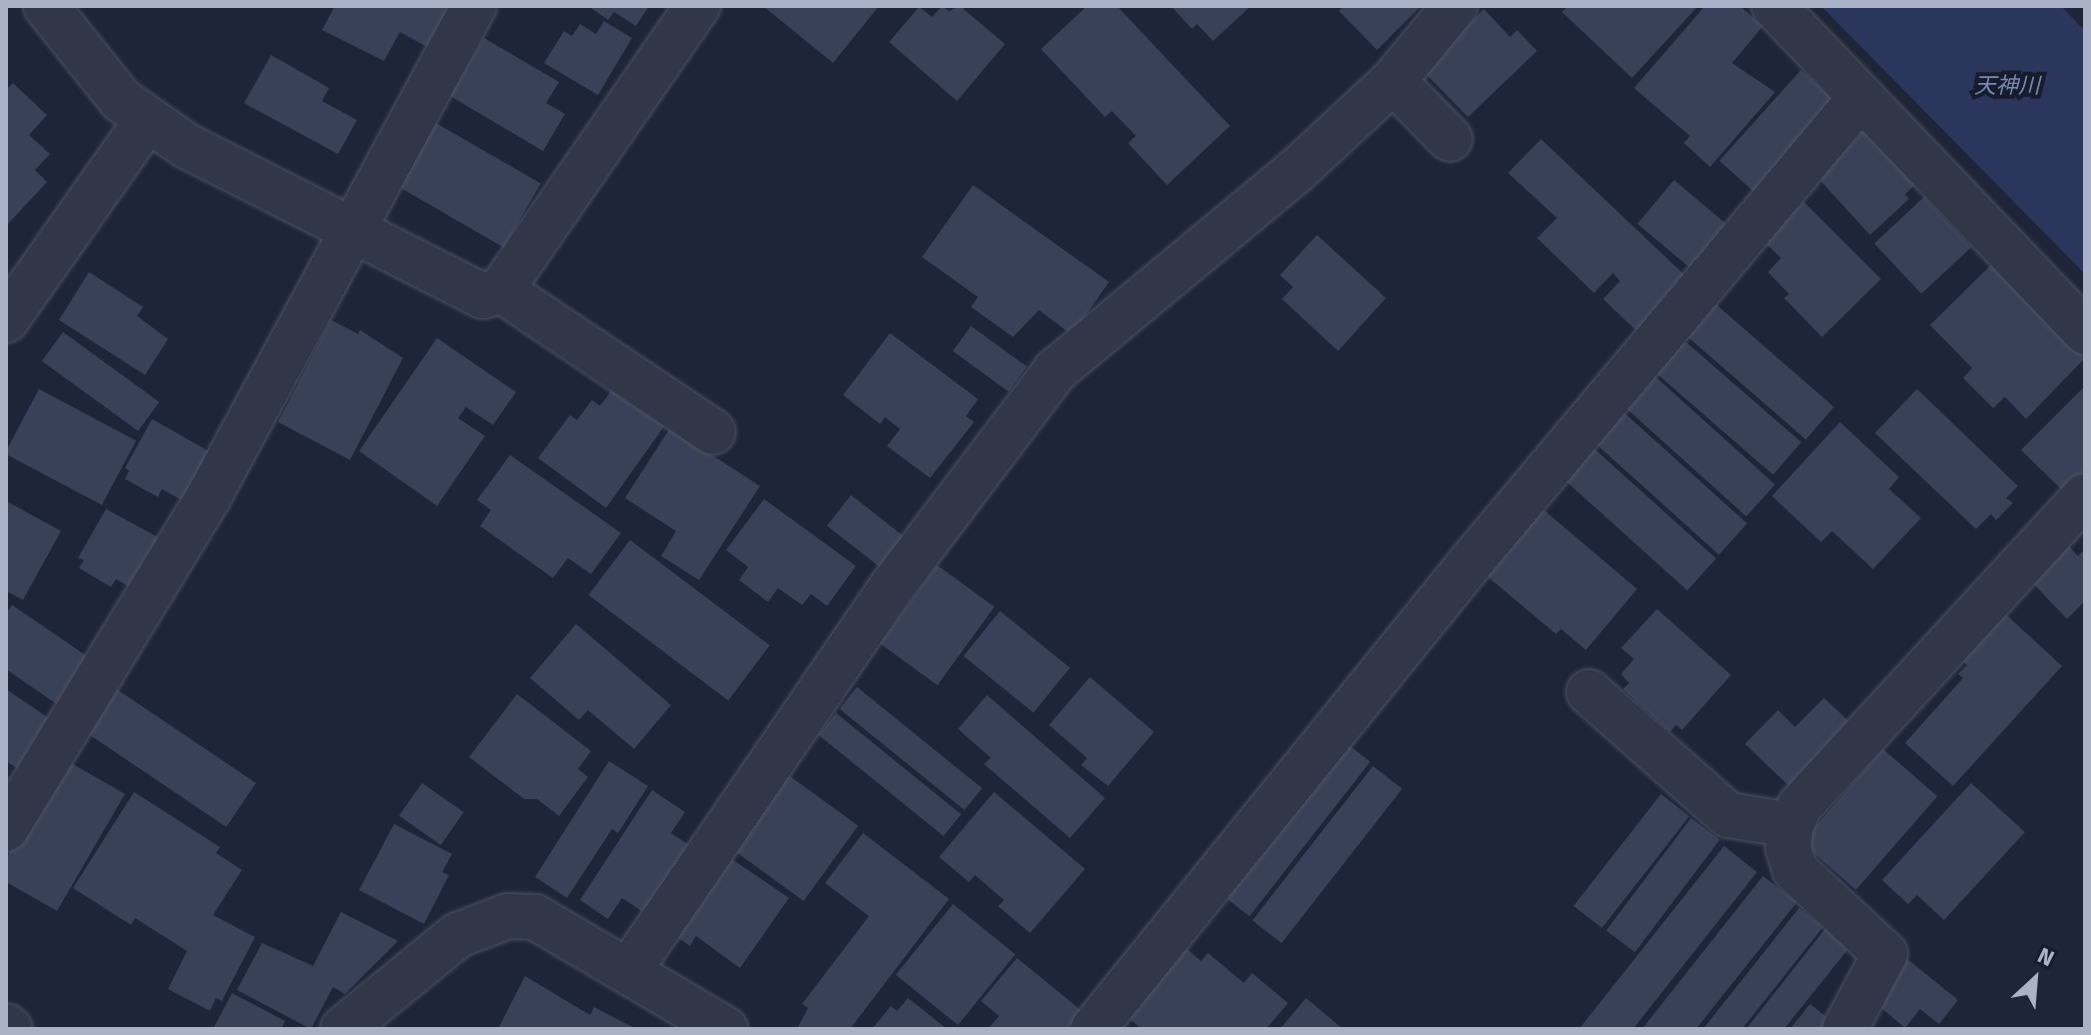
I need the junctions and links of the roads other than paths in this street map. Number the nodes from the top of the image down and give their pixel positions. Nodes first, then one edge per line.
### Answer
1 (46, 6) edge
2 (474, 6) edge
3 (698, 6) edge
4 (1455, 6) edge
5 (1774, 6) edge
6 (1393, 81) junction
7 (1861, 97) junction
8 (147, 120) junction
9 (1450, 139) dead end
10 (357, 230) junction
11 (501, 290) junction
12 (6, 320) edge
13 (2085, 332) edge
14 (713, 432) dead end
15 (2085, 496) edge
16 (1589, 692) dead end
17 (1791, 825) junction
18 (6, 829) edge
19 (628, 972) junction
20 (343, 1029) edge
21 (725, 1029) edge
22 (1093, 1029) edge
23 (1845, 1029) edge

1 - 8 street
2 - 10 street
3 - 11 street
4 - 6 street
5 - 7 street
6 - 9 street
6 - 19 street
7 - 13 street
7 - 22 street
8 - 10 street
8 - 12 street
10 - 11 street
10 - 18 street
11 - 14 street
15 - 17 street
16 - 17 street
17 - 23 street
19 - 20 street
19 - 21 street

